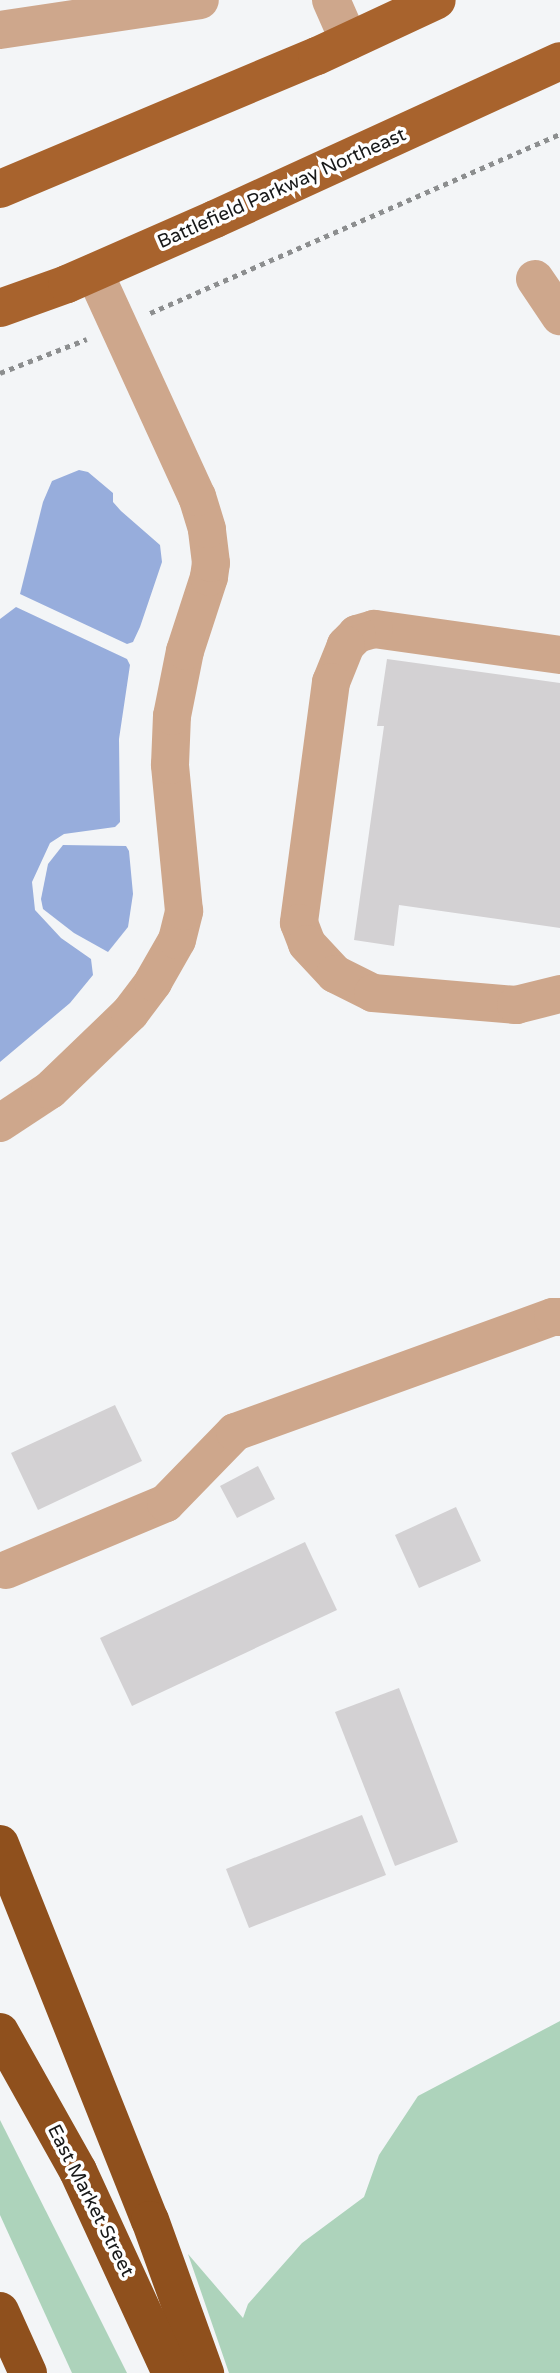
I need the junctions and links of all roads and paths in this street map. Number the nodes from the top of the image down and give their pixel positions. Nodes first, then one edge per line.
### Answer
1 (200, 0) edge
2 (331, 0) edge
3 (437, 0) edge
4 (0, 30) edge
5 (349, 41) junction
6 (560, 61) edge
7 (560, 134) edge
8 (0, 189) edge
9 (94, 272) junction
10 (535, 279) dead end
11 (0, 308) edge
12 (560, 316) edge
13 (118, 327) junction
14 (0, 373) edge
15 (560, 655) edge
16 (560, 994) edge
17 (0, 1124) edge
18 (560, 1317) edge
19 (6, 1570) dead end
20 (0, 1844) edge
21 (0, 2032) edge
22 (0, 2311) edge
23 (28, 2373) edge
24 (171, 2373) edge
25 (205, 2373) edge

1 - 4 lane
2 - 5 lane
3 - 5 main road
5 - 8 main road
6 - 9 main road, Battlefield Parkway Northeast
7 - 13 path
9 - 11 main road, Battlefield Parkway Northeast
9 - 13 lane
10 - 12 lane
13 - 14 path
13 - 17 lane
15 - 16 lane
18 - 19 lane
20 - 25 highway
21 - 24 highway, East Market Street
22 - 23 highway

